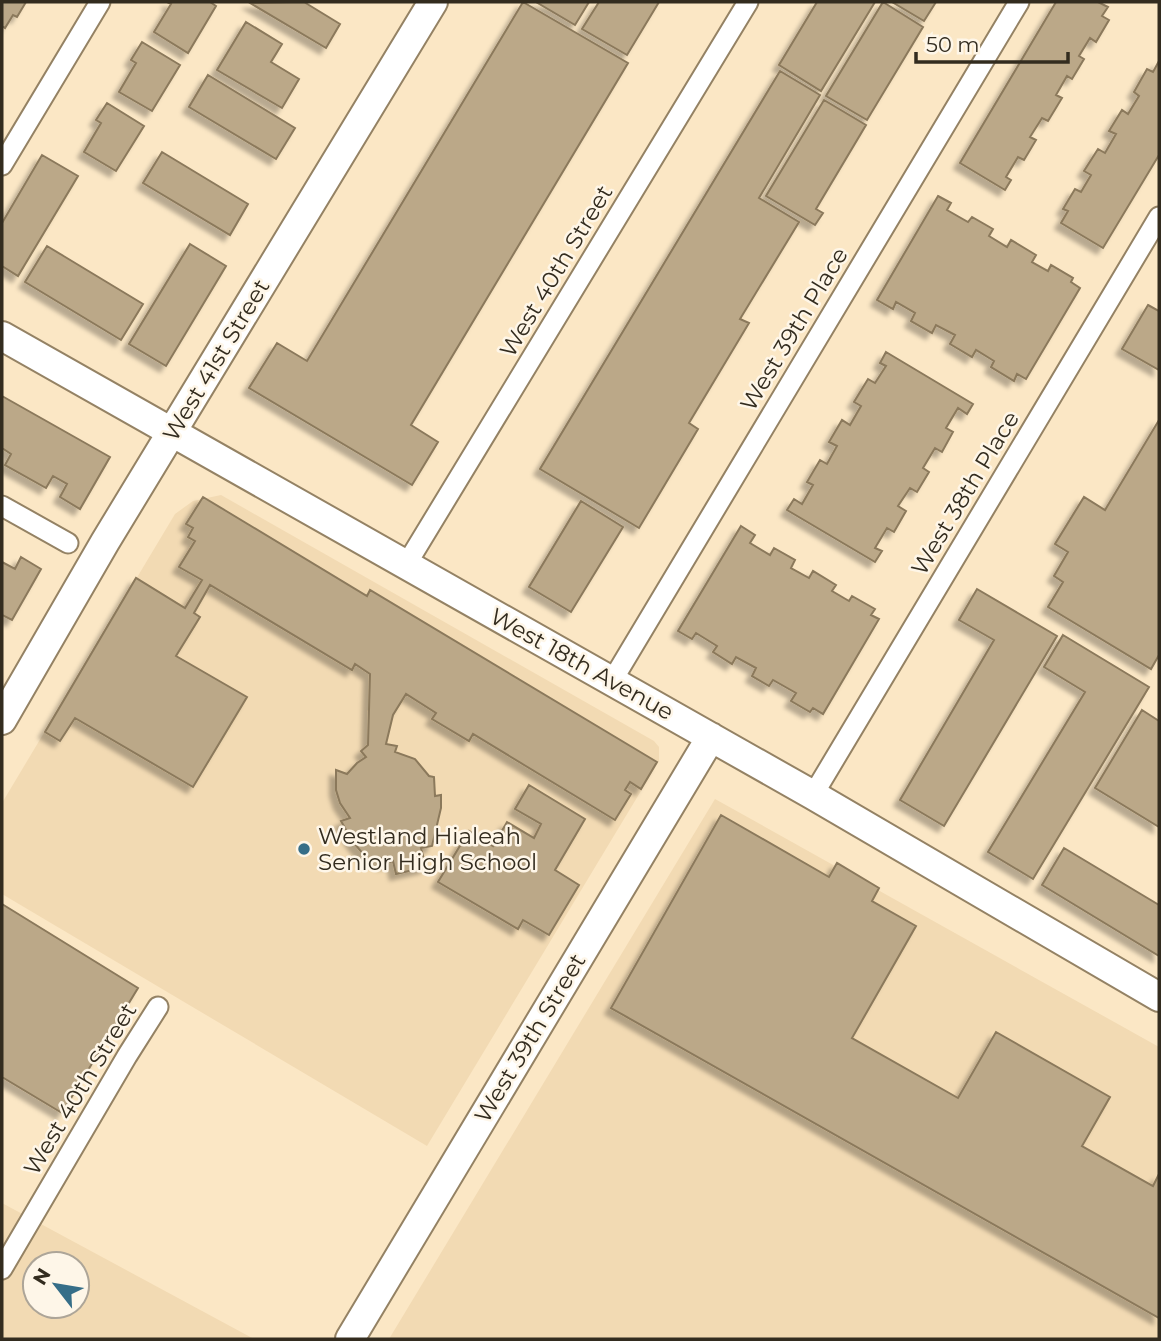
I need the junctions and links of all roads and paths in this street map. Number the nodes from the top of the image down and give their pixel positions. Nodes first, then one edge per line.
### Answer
1 (100, 2) edge
2 (433, 2) edge
3 (748, 2) edge
4 (1019, 2) edge
5 (2, 165) edge
6 (1159, 217) edge
7 (2, 335) edge
8 (172, 433) junction
9 (2, 506) edge
10 (68, 543) dead end
11 (406, 565) junction
12 (612, 681) junction
13 (2, 720) edge
14 (711, 737) junction
15 (813, 795) junction
16 (1159, 997) edge
17 (158, 1007) dead end
18 (2, 1269) edge
19 (350, 1339) edge

1 - 5 street
2 - 8 street, West 41st Street
3 - 11 street, West 40th Street
4 - 12 street, West 39th Place
6 - 15 street, West 38th Place
7 - 8 street, West 18th Avenue
8 - 11 street, West 18th Avenue
8 - 13 street, West 41st Street
9 - 10 street
11 - 12 street, West 18th Avenue
12 - 14 street, West 18th Avenue
14 - 15 street, West 18th Avenue
14 - 19 street, West 39th Street
15 - 16 street, West 18th Avenue
17 - 18 street, West 40th Street

